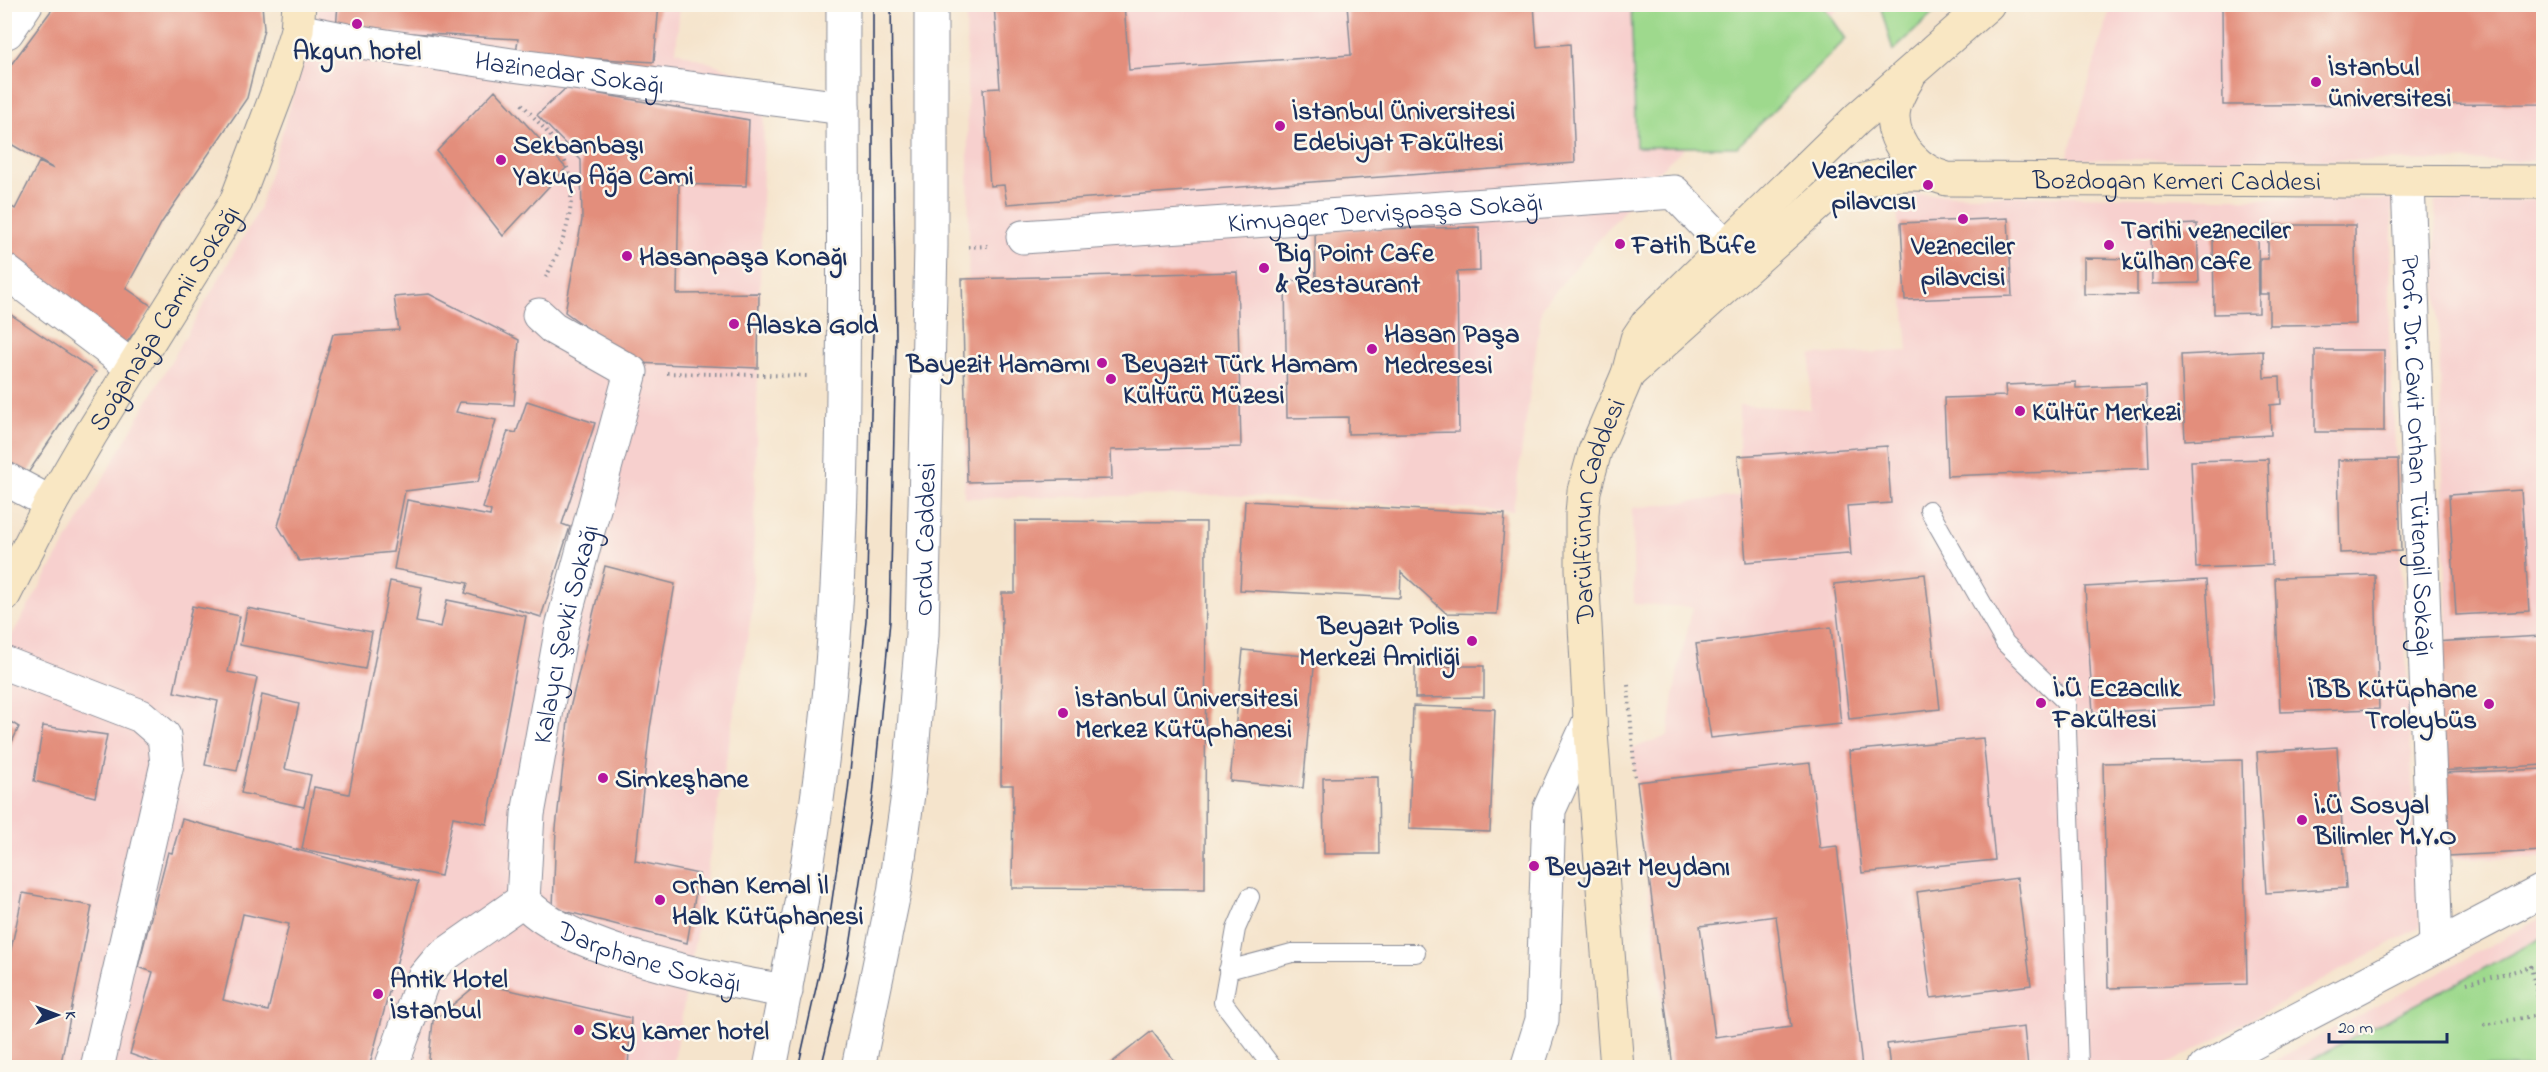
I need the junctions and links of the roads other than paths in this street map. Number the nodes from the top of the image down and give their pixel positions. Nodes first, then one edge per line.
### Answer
1 (26, 4) edge
2 (843, 4) edge
3 (931, 4) edge
4 (1988, 4) edge
5 (298, 17) edge
6 (7, 32) dead end
7 (1910, 73) junction
8 (843, 108) junction
9 (1932, 175) junction
10 (2408, 182) junction
11 (2544, 182) edge
12 (1023, 237) dead end
13 (1726, 246) junction
14 (4, 270) edge
15 (539, 315) road end
16 (132, 367) junction
17 (1628, 374) junction
18 (4, 478) edge
19 (51, 503) junction
20 (1929, 510) dead end
21 (4, 595) edge
22 (4, 663) edge
23 (1590, 720) junction
24 (2544, 890) edge
25 (1250, 897) dead end
26 (523, 900) junction
27 (2436, 946) junction
28 (1416, 953) dead end
29 (1228, 970) junction
30 (786, 990) junction
31 (97, 1068) edge
32 (391, 1068) edge
33 (770, 1068) edge
34 (858, 1068) edge
35 (1273, 1068) edge
36 (1527, 1068) edge
37 (1617, 1068) edge
38 (2079, 1068) edge
39 (2205, 1068) edge

1 - 6 street
2 - 8 street
3 - 34 street, Ordu Caddesi
4 - 7 main road, Darülfünun Caddesi
5 - 8 street, Hazinedar Sokağı
5 - 16 main road, Soğanağa Camii Sokağı
7 - 9 main road
7 - 13 main road, Darülfünun Caddesi
8 - 30 street
9 - 10 main road, Bozdogan Kemeri Caddesi
9 - 17 main road, Bozdogan Kemeri Caddesi
10 - 11 main road, Bozdogan Kemeri Caddesi
10 - 27 street, Prof. Dr. Cavit Orhan Tütengil Sokağı
12 - 13 street, Kimyager Dervişpaşa Sokağı
13 - 17 main road, Darülfünun Caddesi
14 - 16 street
15 - 26 street, Kalaycı Şevki Sokağı
16 - 19 main road, Soğanağa Camii Sokağı
17 - 23 main road, Darülfünun Caddesi
18 - 19 street
19 - 21 main road, Soğanağa Camii Sokağı
20 - 38 lane
22 - 31 street
23 - 36 street
23 - 37 main road, Darülfünun Caddesi
24 - 27 street
25 - 29 lane
26 - 30 street, Darphane Sokağı
26 - 32 street
27 - 39 street
28 - 29 lane
29 - 35 lane
30 - 33 street

